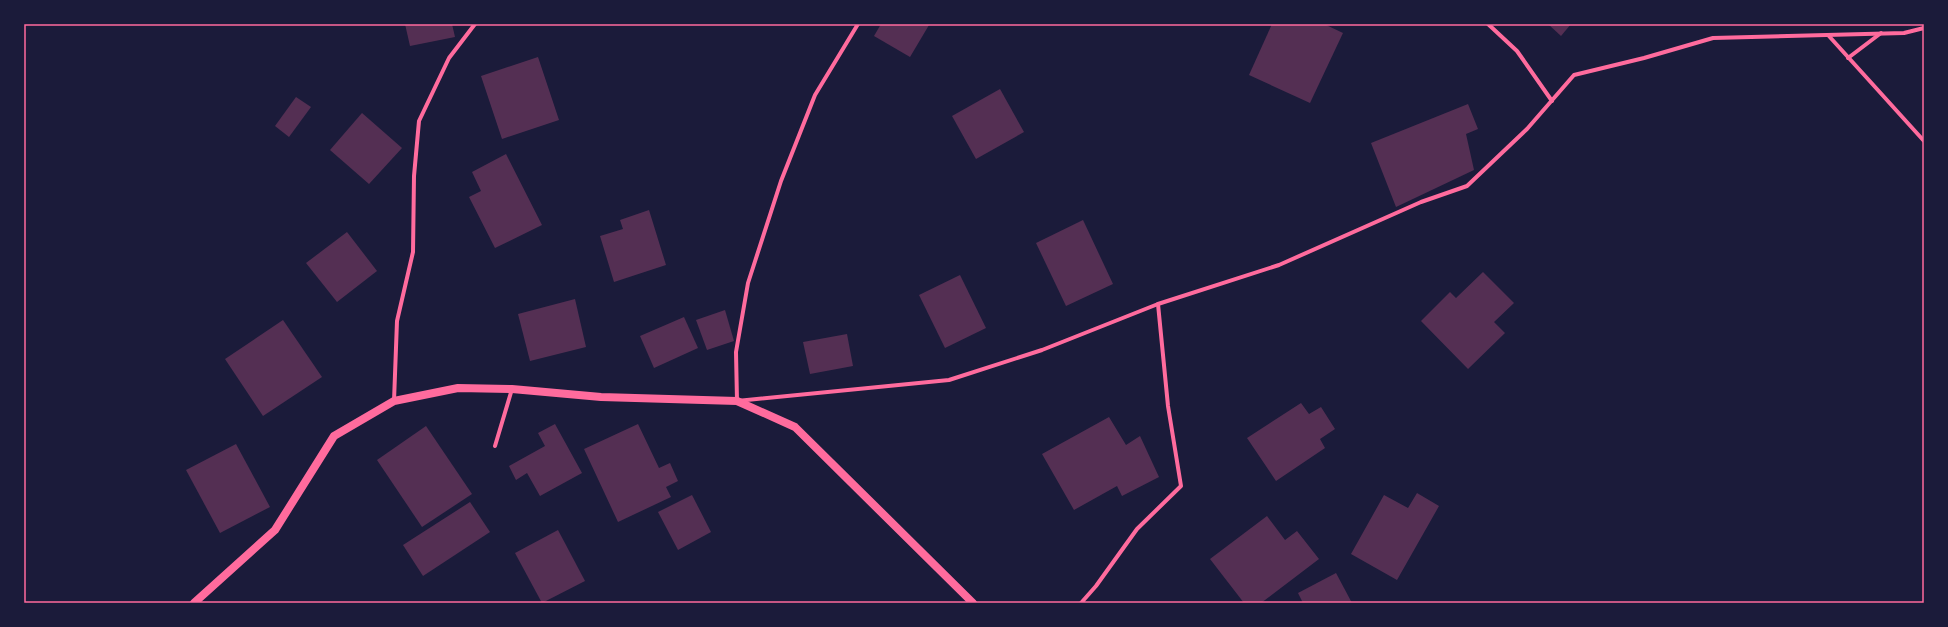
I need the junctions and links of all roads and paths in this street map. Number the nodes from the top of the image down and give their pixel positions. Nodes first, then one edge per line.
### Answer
1 (475, 24) edge
2 (858, 24) edge
3 (1488, 24) edge
4 (1924, 28) edge
5 (1881, 33) junction
6 (1828, 35) junction
7 (1848, 58) junction
8 (1552, 101) junction
9 (1924, 141) edge
10 (1158, 304) junction
11 (512, 389) junction
12 (394, 401) junction
13 (737, 401) junction
14 (495, 446) dead end
15 (194, 603) edge
16 (973, 603) edge
17 (1081, 603) edge

1 - 12 street
2 - 13 street
3 - 8 street
4 - 5 street
5 - 6 street
5 - 7 street
6 - 7 street
6 - 8 street
7 - 9 street
8 - 10 street
10 - 13 street
10 - 17 street
11 - 12 main road
11 - 13 main road
11 - 14 street
12 - 15 main road
13 - 16 main road

